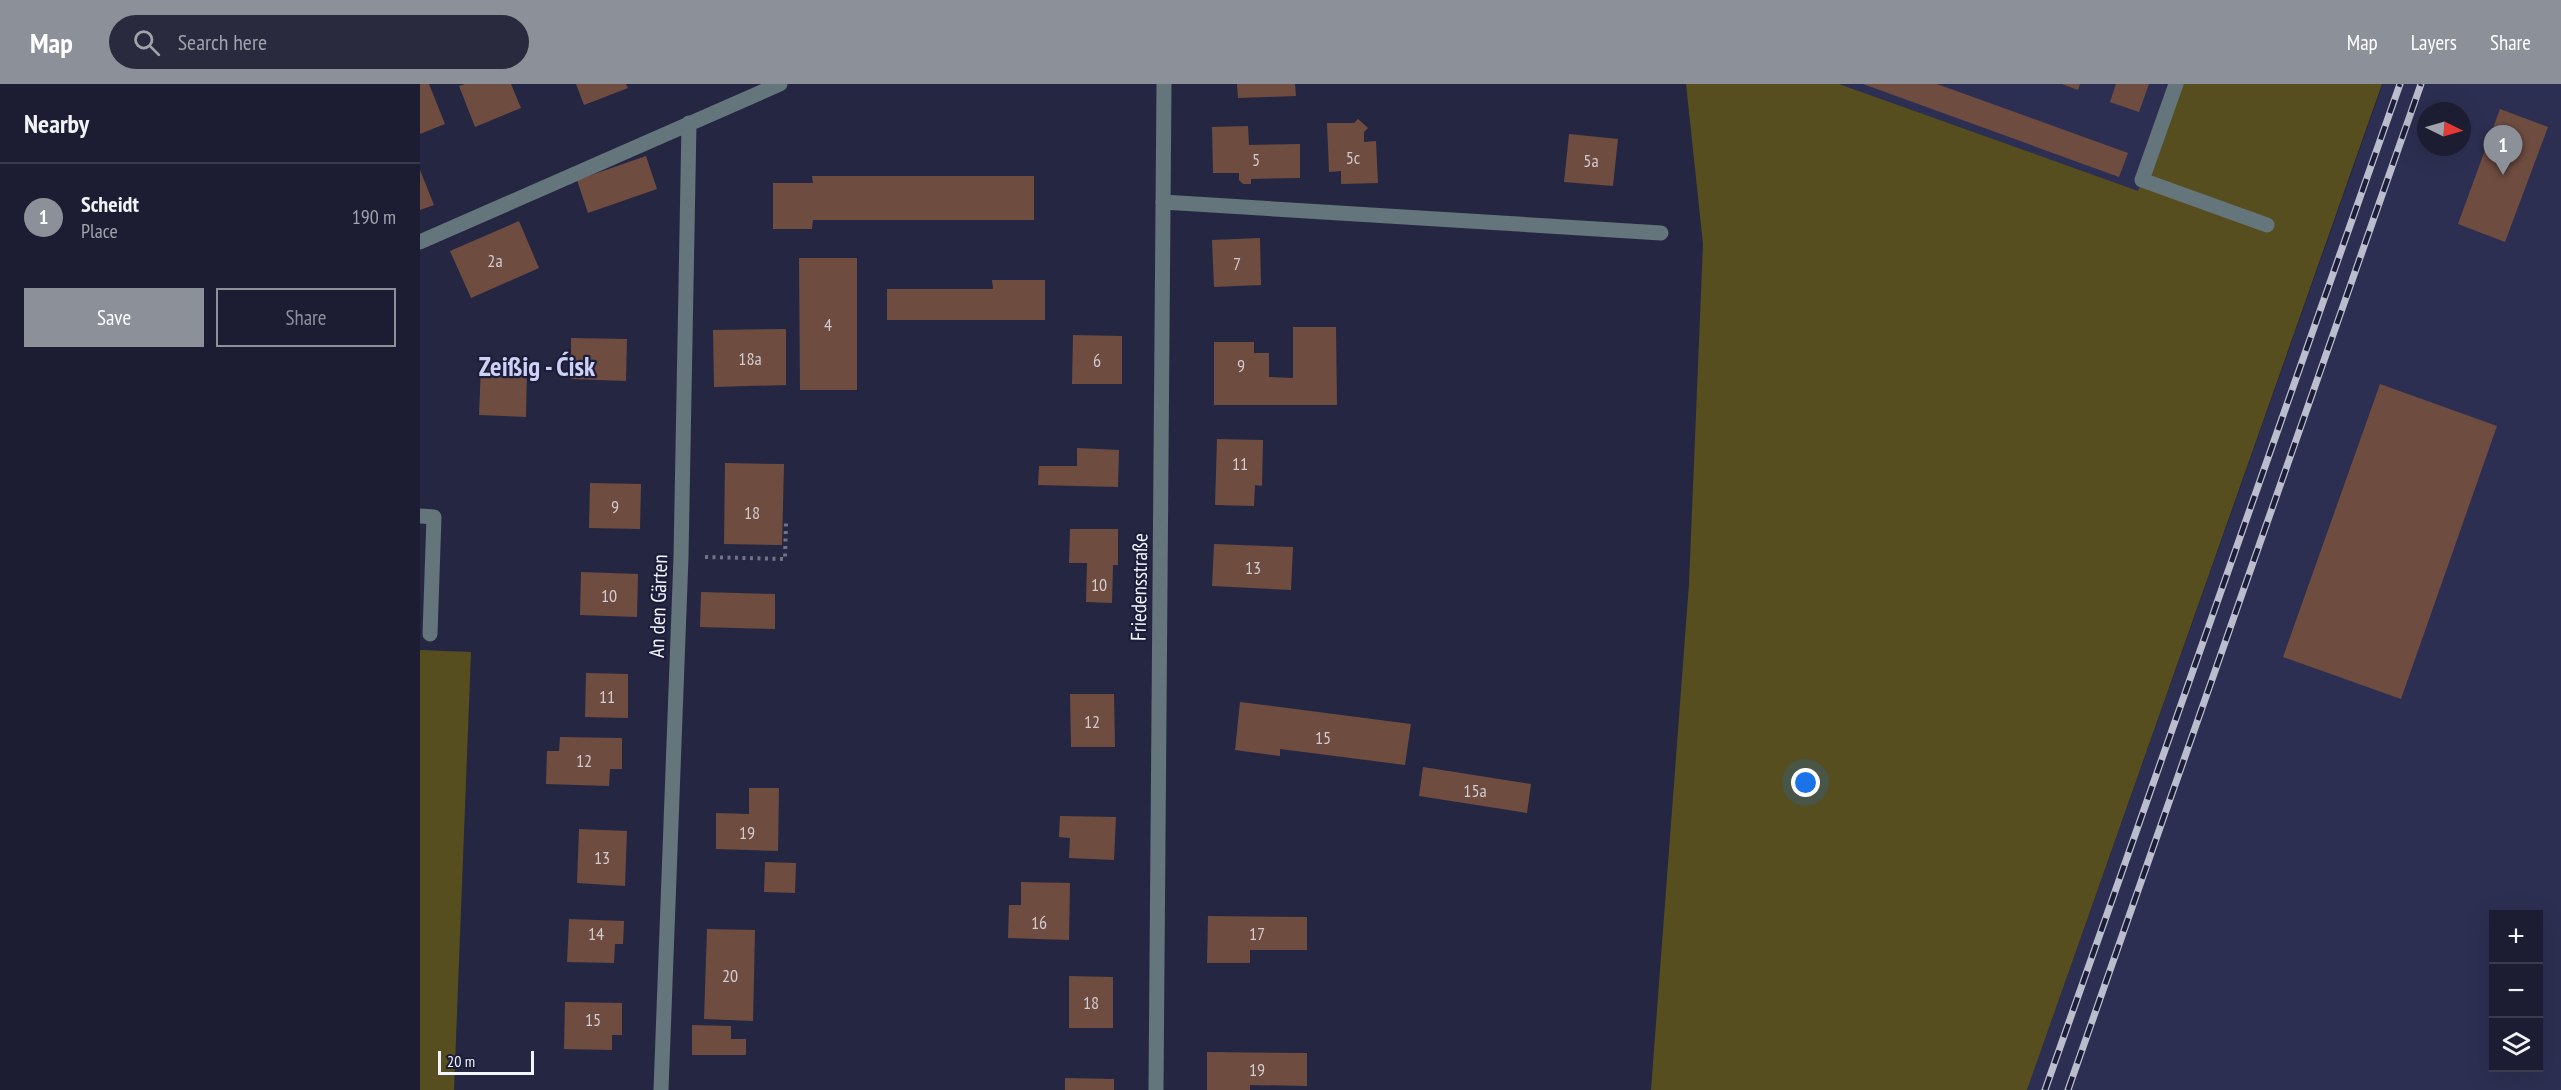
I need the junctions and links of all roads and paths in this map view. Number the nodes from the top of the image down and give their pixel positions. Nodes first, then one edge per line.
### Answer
1 (780, 84) edge
2 (1164, 84) edge
3 (2176, 84) edge
4 (689, 123) junction
5 (1164, 202) junction
6 (2267, 225) dead end
7 (1661, 233) dead end
8 (420, 242) edge
9 (420, 516) edge
10 (782, 523) dead end
11 (681, 556) junction
12 (430, 634) dead end
13 (662, 1090) edge
14 (1156, 1090) edge

1 - 4 street
2 - 5 street, Friedensstraße
3 - 6 street
4 - 8 street
4 - 11 street, An den Gärten
5 - 7 street
5 - 14 street, Friedensstraße
9 - 12 street
10 - 11 path
11 - 13 street, An den Gärten

